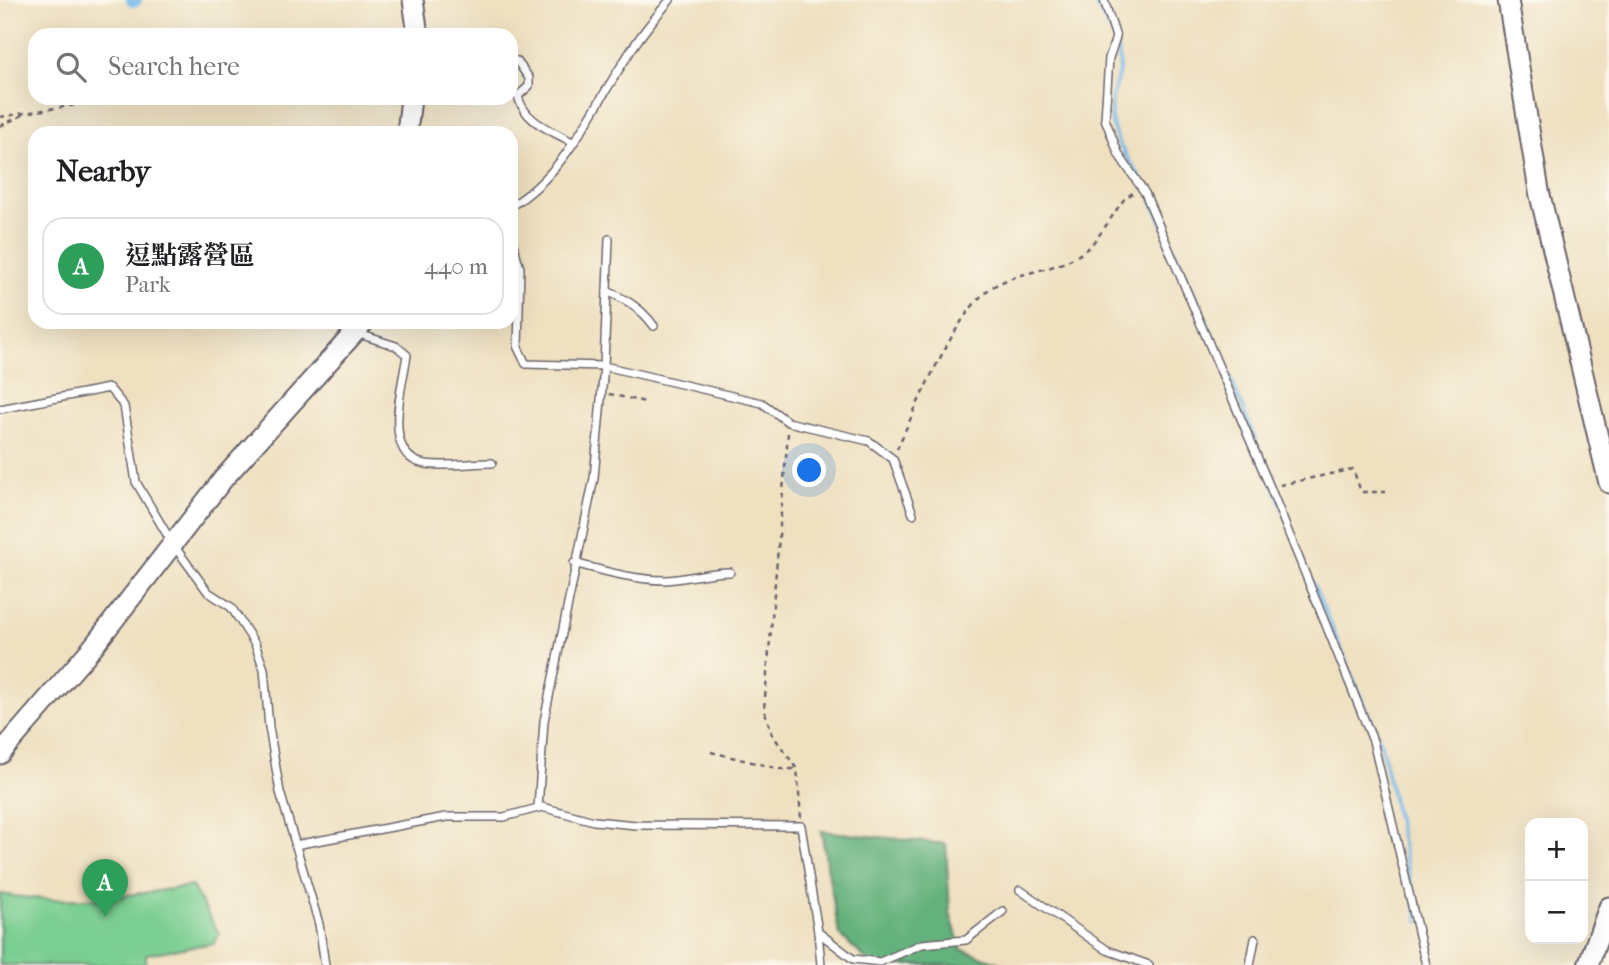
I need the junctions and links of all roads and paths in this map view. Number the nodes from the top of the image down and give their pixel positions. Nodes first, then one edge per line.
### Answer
1 (413, 0) edge
2 (670, 0) edge
3 (1104, 0) edge
4 (1508, 0) edge
5 (417, 28) edge
6 (518, 62) edge
7 (518, 96) edge
8 (518, 96) edge
9 (75, 105) edge
10 (410, 105) edge
11 (31, 111) junction
12 (0, 117) edge
13 (0, 126) edge
14 (408, 126) edge
15 (572, 142) junction
16 (1142, 188) junction
17 (518, 202) edge
18 (609, 239) dead end
19 (518, 261) edge
20 (607, 291) junction
21 (654, 326) dead end
22 (357, 329) edge
23 (363, 329) edge
24 (604, 366) junction
25 (603, 392) junction
26 (645, 402) dead end
27 (0, 409) edge
28 (788, 422) junction
29 (893, 459) junction
30 (492, 463) dead end
31 (1609, 483) edge
32 (1270, 487) junction
33 (1386, 492) dead end
34 (914, 514) dead end
35 (172, 543) junction
36 (574, 563) junction
37 (730, 572) dead end
38 (711, 752) dead end
39 (0, 754) edge
40 (797, 769) junction
41 (538, 808) junction
42 (801, 826) junction
43 (295, 845) junction
44 (1020, 890) dead end
45 (1609, 907) edge
46 (1003, 911) dead end
47 (818, 932) junction
48 (1255, 939) dead end
49 (325, 965) edge
50 (821, 965) edge
51 (1149, 965) edge
52 (1250, 965) edge
53 (1426, 965) edge
54 (1588, 965) edge

1 - 5 street
2 - 15 lane
3 - 16 lane
4 - 31 street
6 - 7 lane
8 - 15 lane
9 - 11 path
10 - 14 street
11 - 12 path
11 - 13 path
15 - 17 lane
16 - 29 path
16 - 32 lane
18 - 20 lane
19 - 24 lane
20 - 21 lane
20 - 24 lane
22 - 35 street
23 - 30 lane
24 - 25 lane
24 - 28 lane
25 - 26 path
25 - 36 lane
27 - 35 lane
28 - 29 lane
28 - 40 path
29 - 34 lane
32 - 33 path
32 - 53 lane
35 - 39 street
35 - 43 lane
36 - 37 lane
36 - 41 lane
38 - 40 path
40 - 42 path
41 - 42 lane
41 - 43 lane
42 - 47 lane
43 - 49 lane
44 - 51 lane
45 - 54 street
46 - 47 lane
47 - 50 lane
48 - 52 lane

